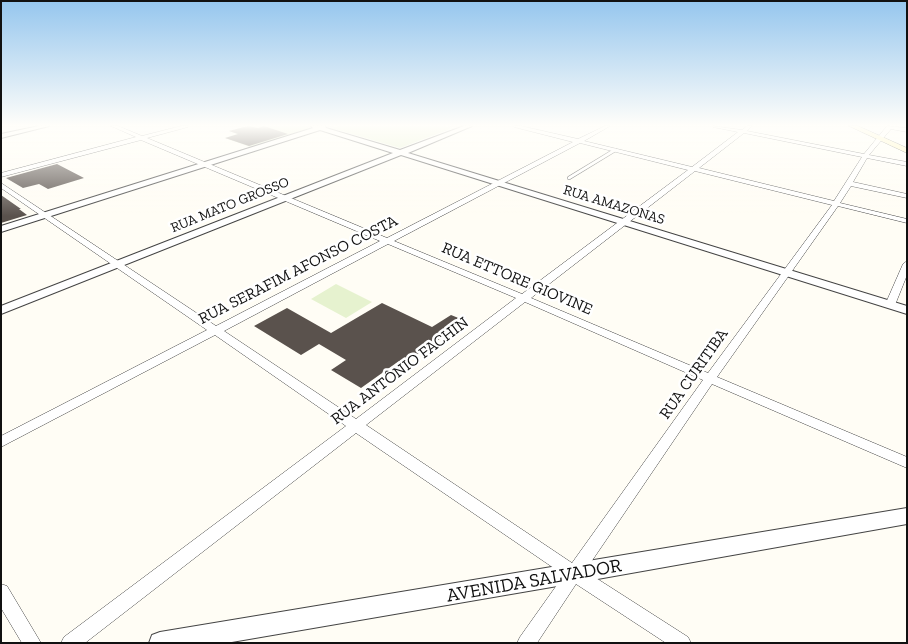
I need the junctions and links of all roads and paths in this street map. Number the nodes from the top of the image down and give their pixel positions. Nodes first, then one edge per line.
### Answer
1 (71, 156) edge
2 (187, 156) edge
3 (230, 156) edge
4 (391, 156) edge
5 (414, 156) edge
6 (549, 156) edge
7 (605, 156) edge
8 (640, 156) edge
9 (710, 156) edge
10 (866, 156) joint
11 (206, 164) junction
12 (907, 164) edge
13 (694, 169) junction
14 (1, 175) edge
15 (569, 178) dead end
16 (498, 183) junction
17 (848, 183) junction
18 (1, 184) edge
19 (907, 196) edge
20 (285, 198) junction
21 (836, 204) junction
22 (46, 215) junction
23 (907, 221) edge
24 (623, 222) junction
25 (1, 230) edge
26 (386, 241) junction
27 (118, 264) junction
28 (907, 264) edge
29 (786, 272) junction
30 (523, 298) junction
31 (890, 304) junction
32 (1, 310) edge
33 (907, 310) edge
34 (215, 330) junction
35 (710, 378) junction
36 (356, 425) junction
37 (1, 442) edge
38 (907, 463) edge
39 (907, 516) edge
40 (575, 574) junction
41 (1, 592) edge
42 (32, 643) edge
43 (70, 643) edge
44 (160, 643) edge
45 (526, 643) edge
46 (682, 643) edge

1 - 14 street
2 - 11 street, RUA ETTORE GIOVINE
3 - 11 street
4 - 20 street, RUA MATO GROSSO
5 - 16 street, RUA AMAZONAS
6 - 16 street, RUA SERAFIM AFONSO COSTA
7 - 15 lane
8 - 13 street
9 - 13 street, RUA ANTÔNIO FACHIN
10 - 12 street
10 - 17 street, RUA CURITIBA
11 - 20 street, RUA ETTORE GIOVINE
11 - 22 street
13 - 21 street
13 - 24 street, RUA ANTÔNIO FACHIN
16 - 24 street, RUA AMAZONAS
16 - 26 street, RUA SERAFIM AFONSO COSTA
17 - 19 street
17 - 21 street, RUA CURITIBA
18 - 22 street
20 - 26 street, RUA ETTORE GIOVINE
20 - 27 street, RUA MATO GROSSO
21 - 23 street
21 - 29 street, RUA CURITIBA
22 - 25 street
22 - 27 street
24 - 29 street, RUA AMAZONAS
24 - 30 street, RUA ANTÔNIO FACHIN
26 - 30 street, RUA ETTORE GIOVINE
26 - 34 street, RUA SERAFIM AFONSO COSTA
27 - 32 street, RUA MATO GROSSO
27 - 34 street
28 - 31 street
29 - 31 street, RUA AMAZONAS
29 - 35 street, RUA CURITIBA
30 - 35 street, RUA ETTORE GIOVINE
30 - 36 street, RUA ANTÔNIO FACHIN
31 - 33 street, RUA AMAZONAS
34 - 36 street
34 - 37 street, RUA SERAFIM AFONSO COSTA
35 - 38 street, RUA ETTORE GIOVINE
35 - 40 street, RUA CURITIBA
36 - 40 street
36 - 43 street, RUA ANTÔNIO FACHIN
39 - 40 street, AVENIDA SALVADOR
40 - 44 street, AVENIDA SALVADOR
40 - 45 street, RUA CURITIBA
40 - 46 street
41 - 42 street

